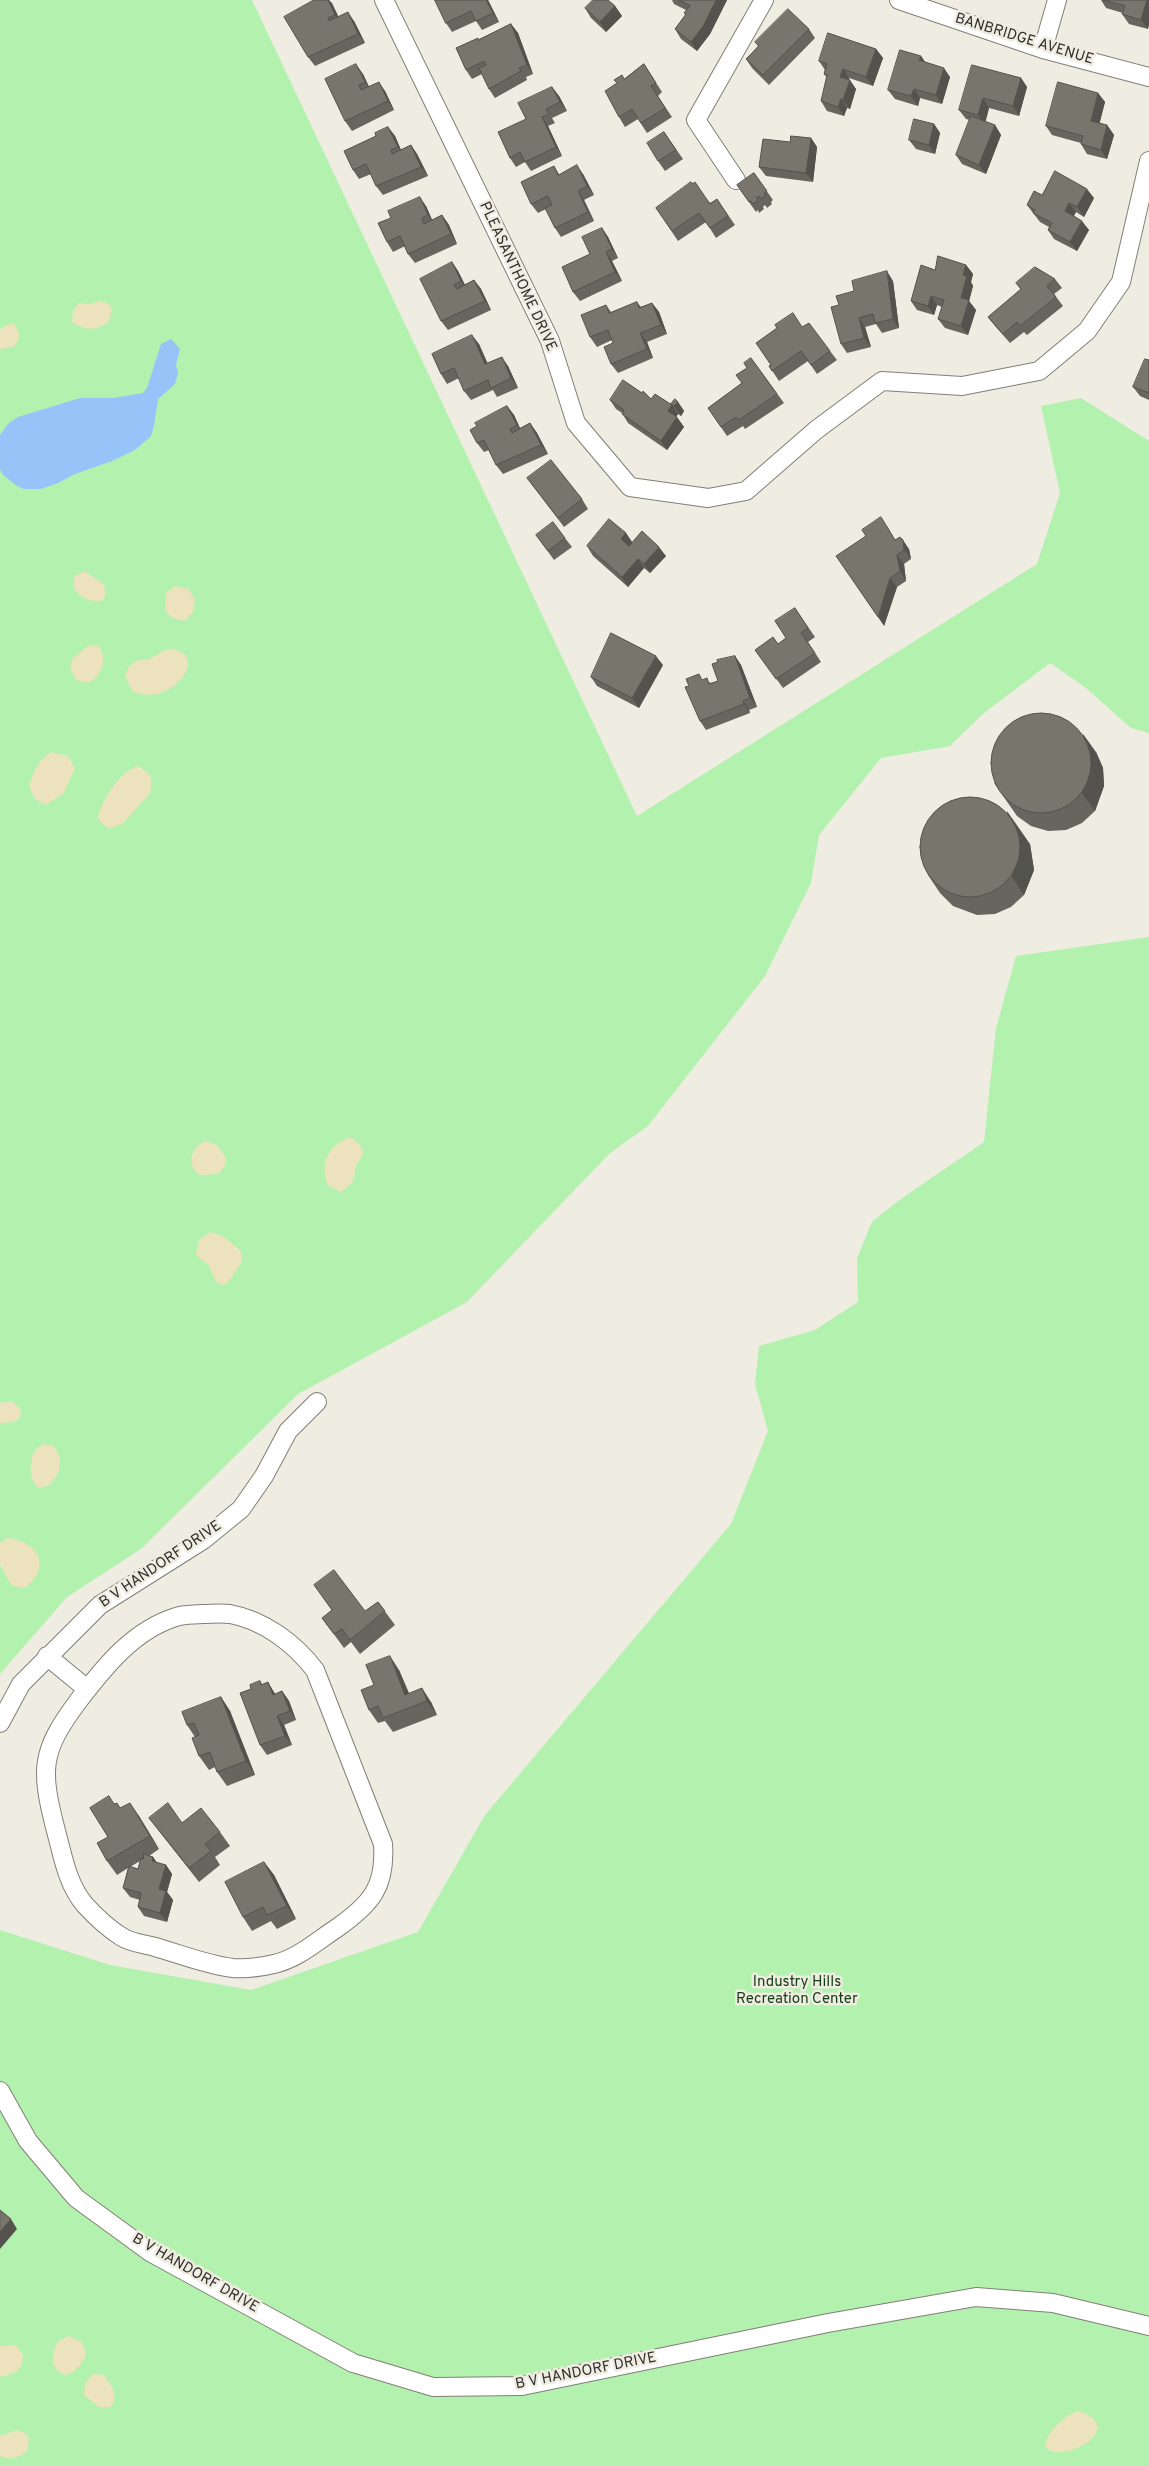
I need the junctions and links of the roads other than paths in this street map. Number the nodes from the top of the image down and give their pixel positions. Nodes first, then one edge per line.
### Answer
1 (384, 0) edge
2 (764, 0) edge
3 (899, 0) edge
4 (1057, 0) edge
5 (1043, 49) junction
6 (1149, 77) edge
7 (1149, 161) edge
8 (736, 180) dead end
9 (316, 1402) dead end
10 (47, 1656) junction
11 (87, 1689) junction
12 (0, 1723) edge
13 (0, 2091) edge
14 (1149, 2326) edge

1 - 7 street, PLEASANTHOME DRIVE
2 - 8 street
3 - 5 street, BANBRIDGE AVENUE
4 - 5 street
5 - 6 street, BANBRIDGE AVENUE
9 - 10 street, B V HANDORF DRIVE
10 - 11 street
10 - 12 street, B V HANDORF DRIVE
11 - 11 street
13 - 14 street, B V HANDORF DRIVE

